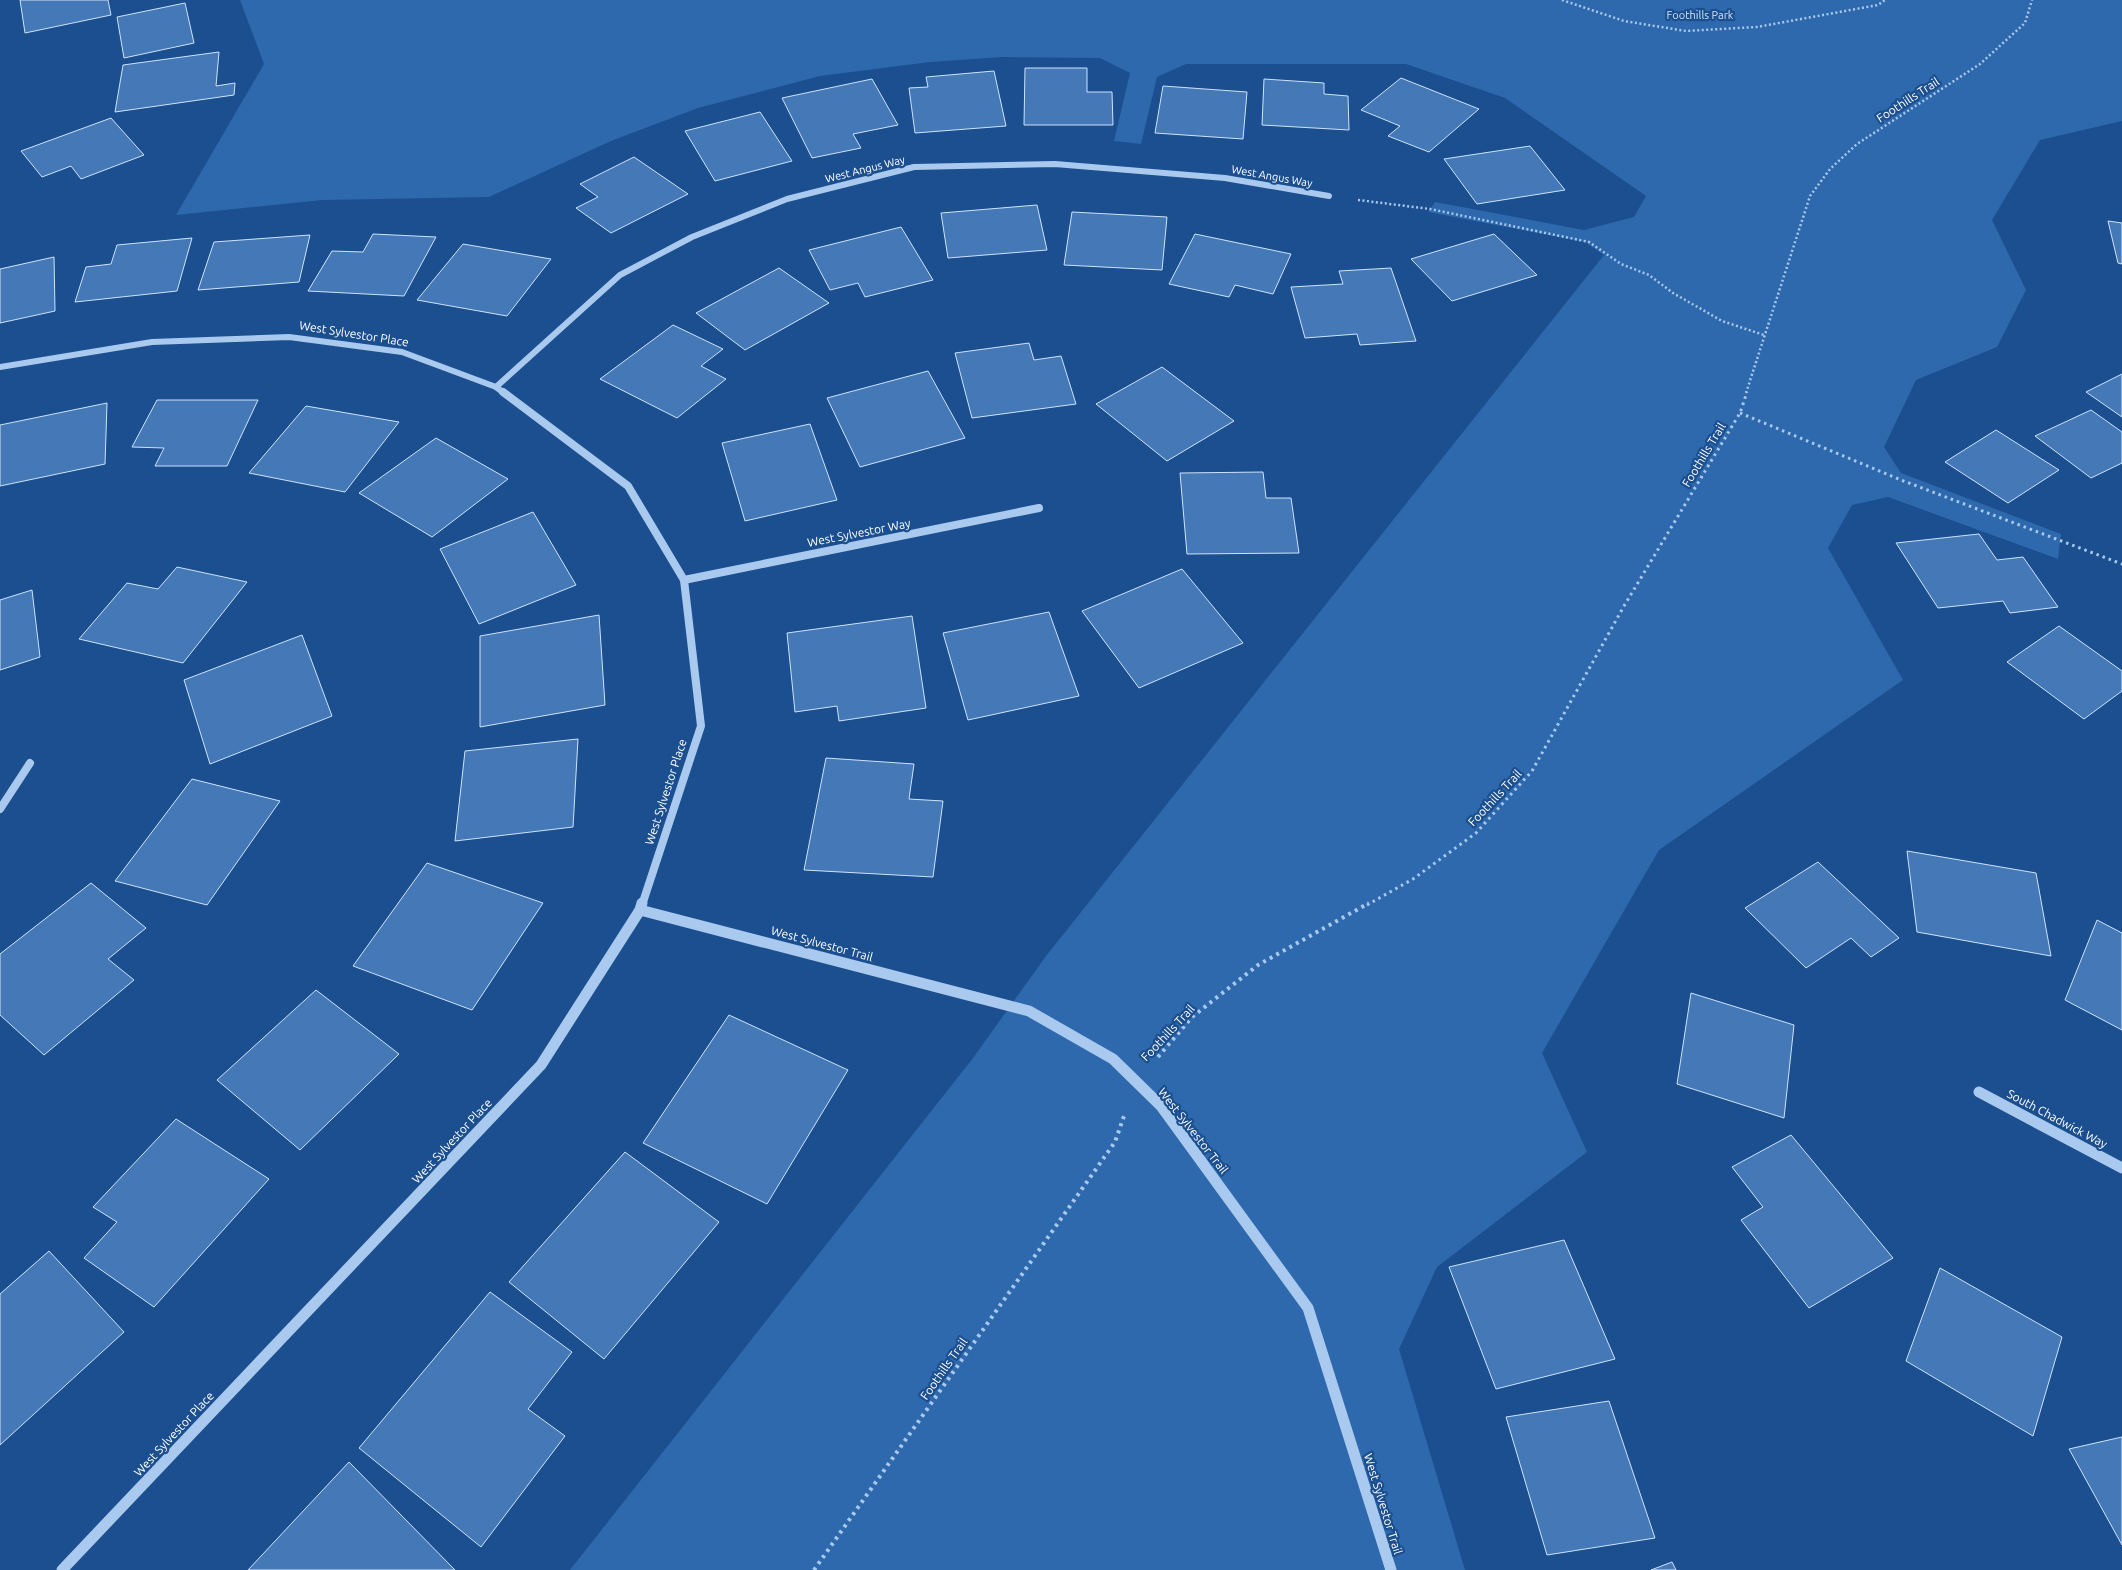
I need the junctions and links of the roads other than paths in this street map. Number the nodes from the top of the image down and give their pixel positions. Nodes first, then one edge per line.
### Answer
1 (1328, 196) road end
2 (0, 367) edge
3 (496, 388) junction
4 (1039, 508) dead end
5 (684, 580) junction
6 (30, 762) dead end
7 (0, 809) edge
8 (640, 910) junction
9 (1979, 1092) dead end
10 (2122, 1168) edge
11 (62, 1570) edge
12 (1391, 1570) edge

1 - 3 street, West Angus Way
2 - 3 street, West Sylvestor Place
3 - 5 street, West Sylvestor Place
4 - 5 street, West Sylvestor Way
5 - 8 street, West Sylvestor Place
6 - 7 street
8 - 11 street, West Sylvestor Place
8 - 12 street, West Sylvestor Trail
9 - 10 street, South Chadwick Way

